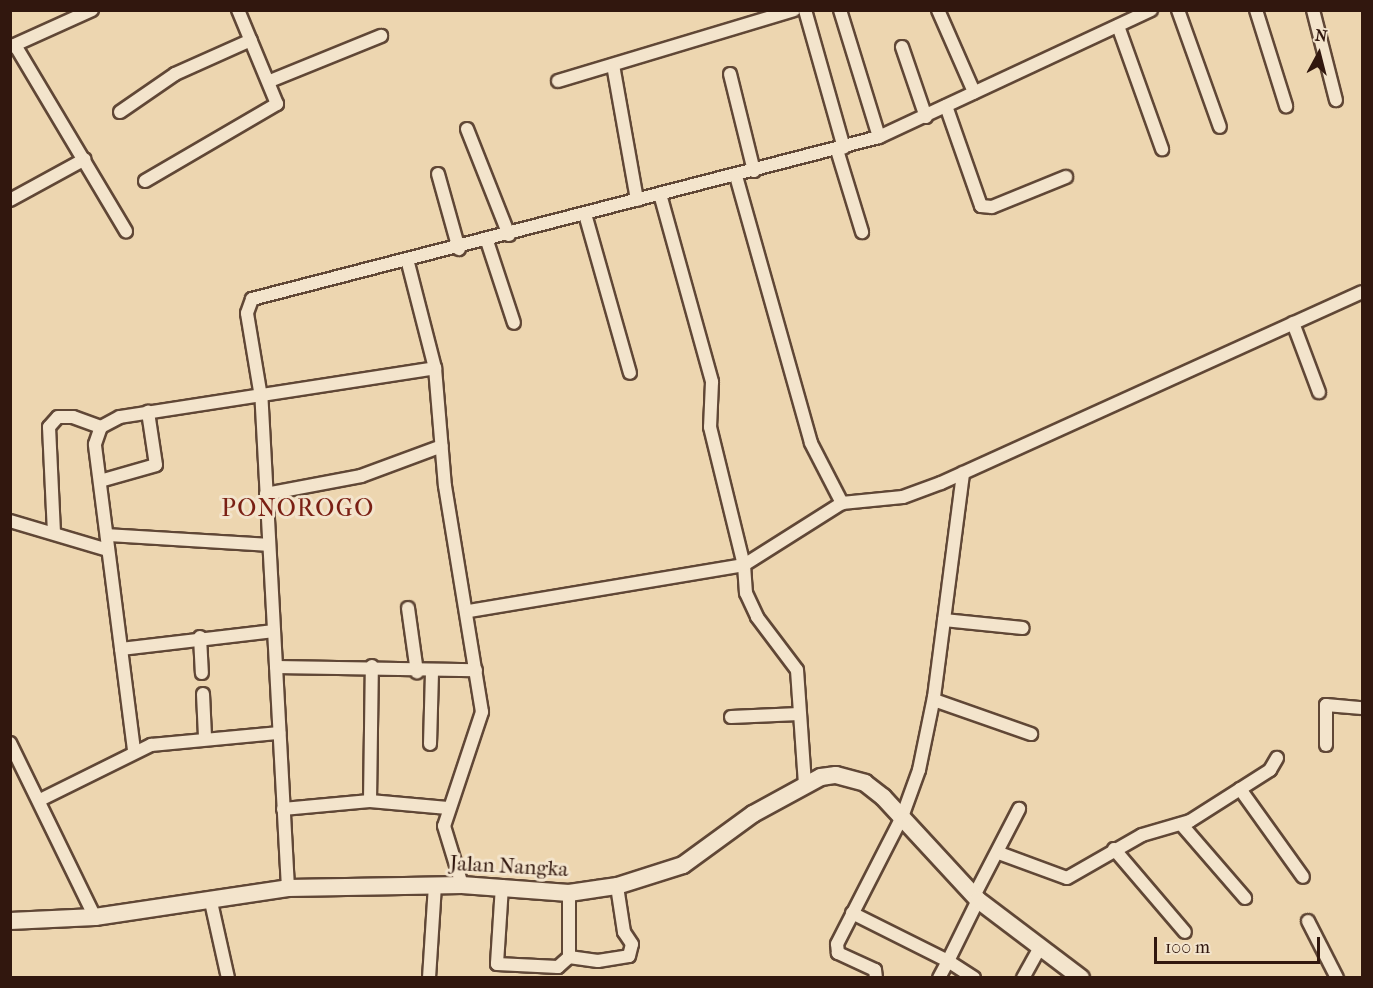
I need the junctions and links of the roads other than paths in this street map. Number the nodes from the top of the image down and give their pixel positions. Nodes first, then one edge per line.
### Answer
1 (92, 10) edge
2 (238, 10) edge
3 (794, 10) edge
4 (805, 10) edge
5 (840, 10) edge
6 (938, 10) edge
7 (1151, 10) edge
8 (1178, 10) edge
9 (1256, 10) edge
10 (1313, 10) edge
11 (1118, 26) junction
12 (381, 36) dead end
13 (251, 40) junction
14 (13, 46) edge
15 (902, 47) dead end
16 (613, 65) junction
17 (730, 74) dead end
18 (270, 81) junction
19 (558, 81) dead end
20 (974, 92) junction
21 (1336, 100) dead end
22 (946, 106) junction
23 (1287, 106) dead end
24 (120, 112) dead end
25 (926, 117) junction
26 (1220, 128) dead end
27 (467, 129) dead end
28 (879, 137) junction
29 (840, 149) junction
30 (1162, 149) dead end
31 (85, 159) junction
32 (754, 171) junction
33 (438, 174) dead end
34 (736, 176) junction
35 (1066, 177) dead end
36 (145, 181) dead end
37 (660, 194) junction
38 (10, 200) edge
39 (637, 200) junction
40 (585, 214) junction
41 (126, 231) dead end
42 (862, 232) dead end
43 (509, 235) junction
44 (487, 241) junction
45 (459, 249) junction
46 (408, 263) junction
47 (1362, 292) edge
48 (514, 323) dead end
49 (1293, 323) junction
50 (435, 368) junction
51 (630, 374) dead end
52 (1319, 392) dead end
53 (261, 397) junction
54 (148, 412) junction
55 (101, 427) junction
56 (442, 446) junction
57 (963, 473) junction
58 (100, 481) junction
59 (266, 494) junction
60 (842, 503) junction
61 (10, 521) edge
62 (54, 533) junction
63 (107, 535) junction
64 (269, 545) junction
65 (108, 550) junction
66 (744, 565) junction
67 (408, 608) dead end
68 (470, 611) junction
69 (945, 620) junction
70 (1023, 628) dead end
71 (274, 631) junction
72 (200, 637) junction
73 (121, 649) junction
74 (372, 666) junction
75 (276, 667) junction
76 (476, 670) junction
77 (432, 671) junction
78 (417, 672) junction
79 (202, 673) dead end
80 (203, 694) dead end
81 (934, 700) junction
82 (1362, 708) edge
83 (799, 714) junction
84 (731, 717) dead end
85 (279, 733) junction
86 (1031, 734) dead end
87 (205, 736) junction
88 (10, 743) edge
89 (430, 744) dead end
90 (1326, 745) dead end
91 (134, 750) junction
92 (15, 758) edge
93 (1277, 758) dead end
94 (805, 784) junction
95 (1240, 789) junction
96 (42, 798) junction
97 (370, 801) junction
98 (448, 808) junction
99 (283, 809) junction
100 (1019, 809) dead end
101 (902, 817) junction
102 (1181, 825) junction
103 (1114, 849) junction
104 (999, 853) junction
105 (1303, 877) dead end
106 (435, 885) junction
107 (462, 885) junction
108 (502, 886) junction
109 (617, 886) junction
110 (288, 888) junction
111 (569, 893) junction
112 (976, 897) junction
113 (1245, 898) dead end
114 (211, 902) junction
115 (852, 913) junction
116 (95, 917) junction
117 (10, 921) edge
118 (1308, 921) dead end
119 (1185, 932) dead end
120 (1040, 947) junction
121 (569, 957) junction
122 (948, 961) junction
123 (228, 978) edge
124 (429, 978) edge
125 (876, 978) edge
126 (939, 978) edge
127 (974, 978) edge
128 (1023, 978) edge
129 (1081, 978) edge
130 (1337, 978) edge

1 - 14 street
2 - 13 street
3 - 16 street
4 - 29 street
5 - 28 street
6 - 20 street
7 - 11 street
8 - 26 street
9 - 23 street
10 - 21 street
11 - 20 street
11 - 30 street
12 - 18 street
13 - 18 street
13 - 24 street
14 - 31 street
15 - 25 street
16 - 19 street
16 - 39 street
17 - 32 street
18 - 36 street
20 - 22 street
22 - 25 street
22 - 35 street
25 - 28 street
27 - 43 street
28 - 29 street
29 - 32 street
29 - 42 street
31 - 38 street
31 - 41 street
32 - 34 street
33 - 45 street
34 - 37 street
34 - 60 street
37 - 39 street
37 - 66 street
39 - 40 street
40 - 43 street
40 - 51 street
43 - 44 street
44 - 45 street
44 - 48 street
45 - 46 street
46 - 50 street
46 - 53 street
47 - 49 street
49 - 52 street
49 - 57 street
50 - 53 street
50 - 56 street
53 - 54 street
53 - 59 street
54 - 55 street
54 - 58 street
55 - 58 street
55 - 62 street
56 - 59 street
56 - 68 street
57 - 60 street
57 - 69 street
58 - 63 street
59 - 64 street
60 - 66 street
61 - 62 street
62 - 65 street
63 - 64 street
63 - 65 street
64 - 71 street
65 - 73 street
66 - 68 street
66 - 83 street
67 - 78 street
68 - 76 street
69 - 70 street
69 - 81 street
71 - 72 street
71 - 75 street
72 - 73 street
72 - 79 street
73 - 91 street
74 - 75 street
74 - 78 street
74 - 97 street
75 - 85 street
76 - 77 street
76 - 98 street
77 - 78 street
77 - 89 street
80 - 87 street
81 - 86 street
81 - 101 street
82 - 90 street
83 - 84 street
83 - 94 street
85 - 87 street
85 - 99 street
87 - 91 street
88 - 92 street
91 - 96 street
92 - 96 street
93 - 95 street
94 - 101 street, Jalan Nangka
94 - 109 street, Jalan Nangka
95 - 102 street
95 - 105 street
96 - 116 street
97 - 98 street
97 - 99 street
98 - 107 street
99 - 110 street
100 - 104 street
101 - 112 street, Jalan Nangka
101 - 115 street
102 - 103 street
102 - 113 street
103 - 104 street
103 - 119 street
104 - 112 street
106 - 107 street, Jalan Nangka
106 - 110 street, Jalan Nangka
106 - 124 street
107 - 108 street, Jalan Nangka
108 - 111 street, Jalan Nangka
108 - 121 street
109 - 111 street, Jalan Nangka
109 - 121 street
110 - 114 street, Jalan Nangka
111 - 121 street
112 - 120 street, Jalan Nangka
112 - 122 street
114 - 116 street, Jalan Nangka
114 - 123 street
115 - 122 street
115 - 125 street
116 - 117 street, Jalan Nangka
118 - 130 street
120 - 128 street
120 - 129 street, Jalan Nangka
122 - 126 street
122 - 127 street

